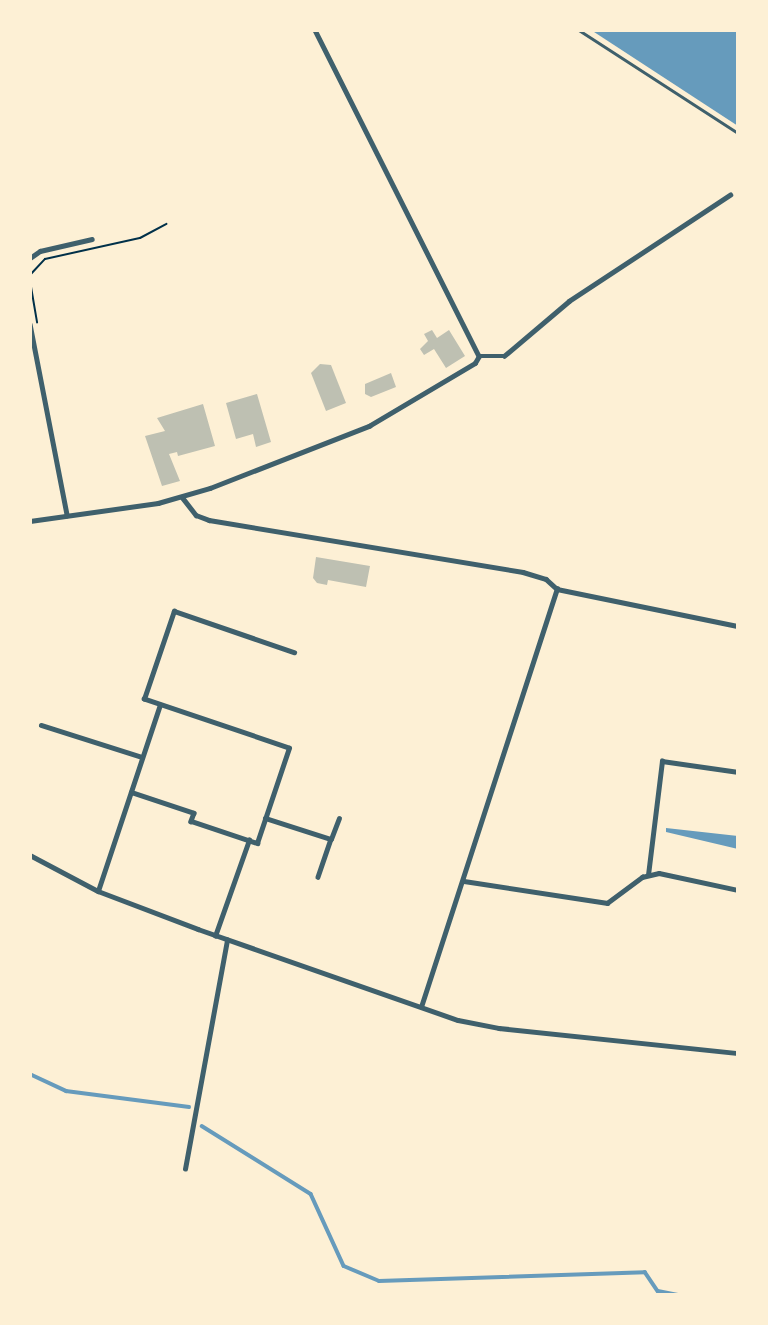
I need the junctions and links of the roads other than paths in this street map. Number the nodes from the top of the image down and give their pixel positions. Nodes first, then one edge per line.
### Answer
1 (315, 30) edge
2 (579, 30) edge
3 (738, 133) edge
4 (730, 195) dead end
5 (92, 239) dead end
6 (30, 258) edge
7 (30, 324) edge
8 (479, 356) junction
9 (182, 497) junction
10 (67, 514) junction
11 (30, 521) edge
12 (557, 589) junction
13 (738, 626) edge
14 (294, 652) dead end
15 (160, 705) junction
16 (41, 725) dead end
17 (142, 757) junction
18 (738, 772) edge
19 (131, 792) junction
20 (265, 818) junction
21 (339, 818) dead end
22 (331, 839) junction
23 (249, 840) junction
24 (30, 855) edge
25 (648, 875) junction
26 (318, 877) dead end
27 (464, 881) junction
28 (738, 890) edge
29 (98, 891) junction
30 (215, 936) junction
31 (227, 940) junction
32 (421, 1006) junction
33 (738, 1053) edge
34 (185, 1169) dead end

1 - 8 street
2 - 3 lane
4 - 8 street
5 - 6 street
7 - 10 street
8 - 9 street
9 - 10 street
9 - 12 street
10 - 11 street
12 - 13 street
12 - 27 street
14 - 15 street
15 - 17 street
15 - 20 street
16 - 17 street
17 - 19 street
18 - 25 street
19 - 23 street
19 - 29 street
20 - 22 street
20 - 23 street
21 - 22 street
22 - 26 street
23 - 30 street
24 - 29 street
25 - 27 street
25 - 28 street
27 - 32 street
29 - 30 street
30 - 31 street
31 - 32 street
31 - 34 street
32 - 33 street

